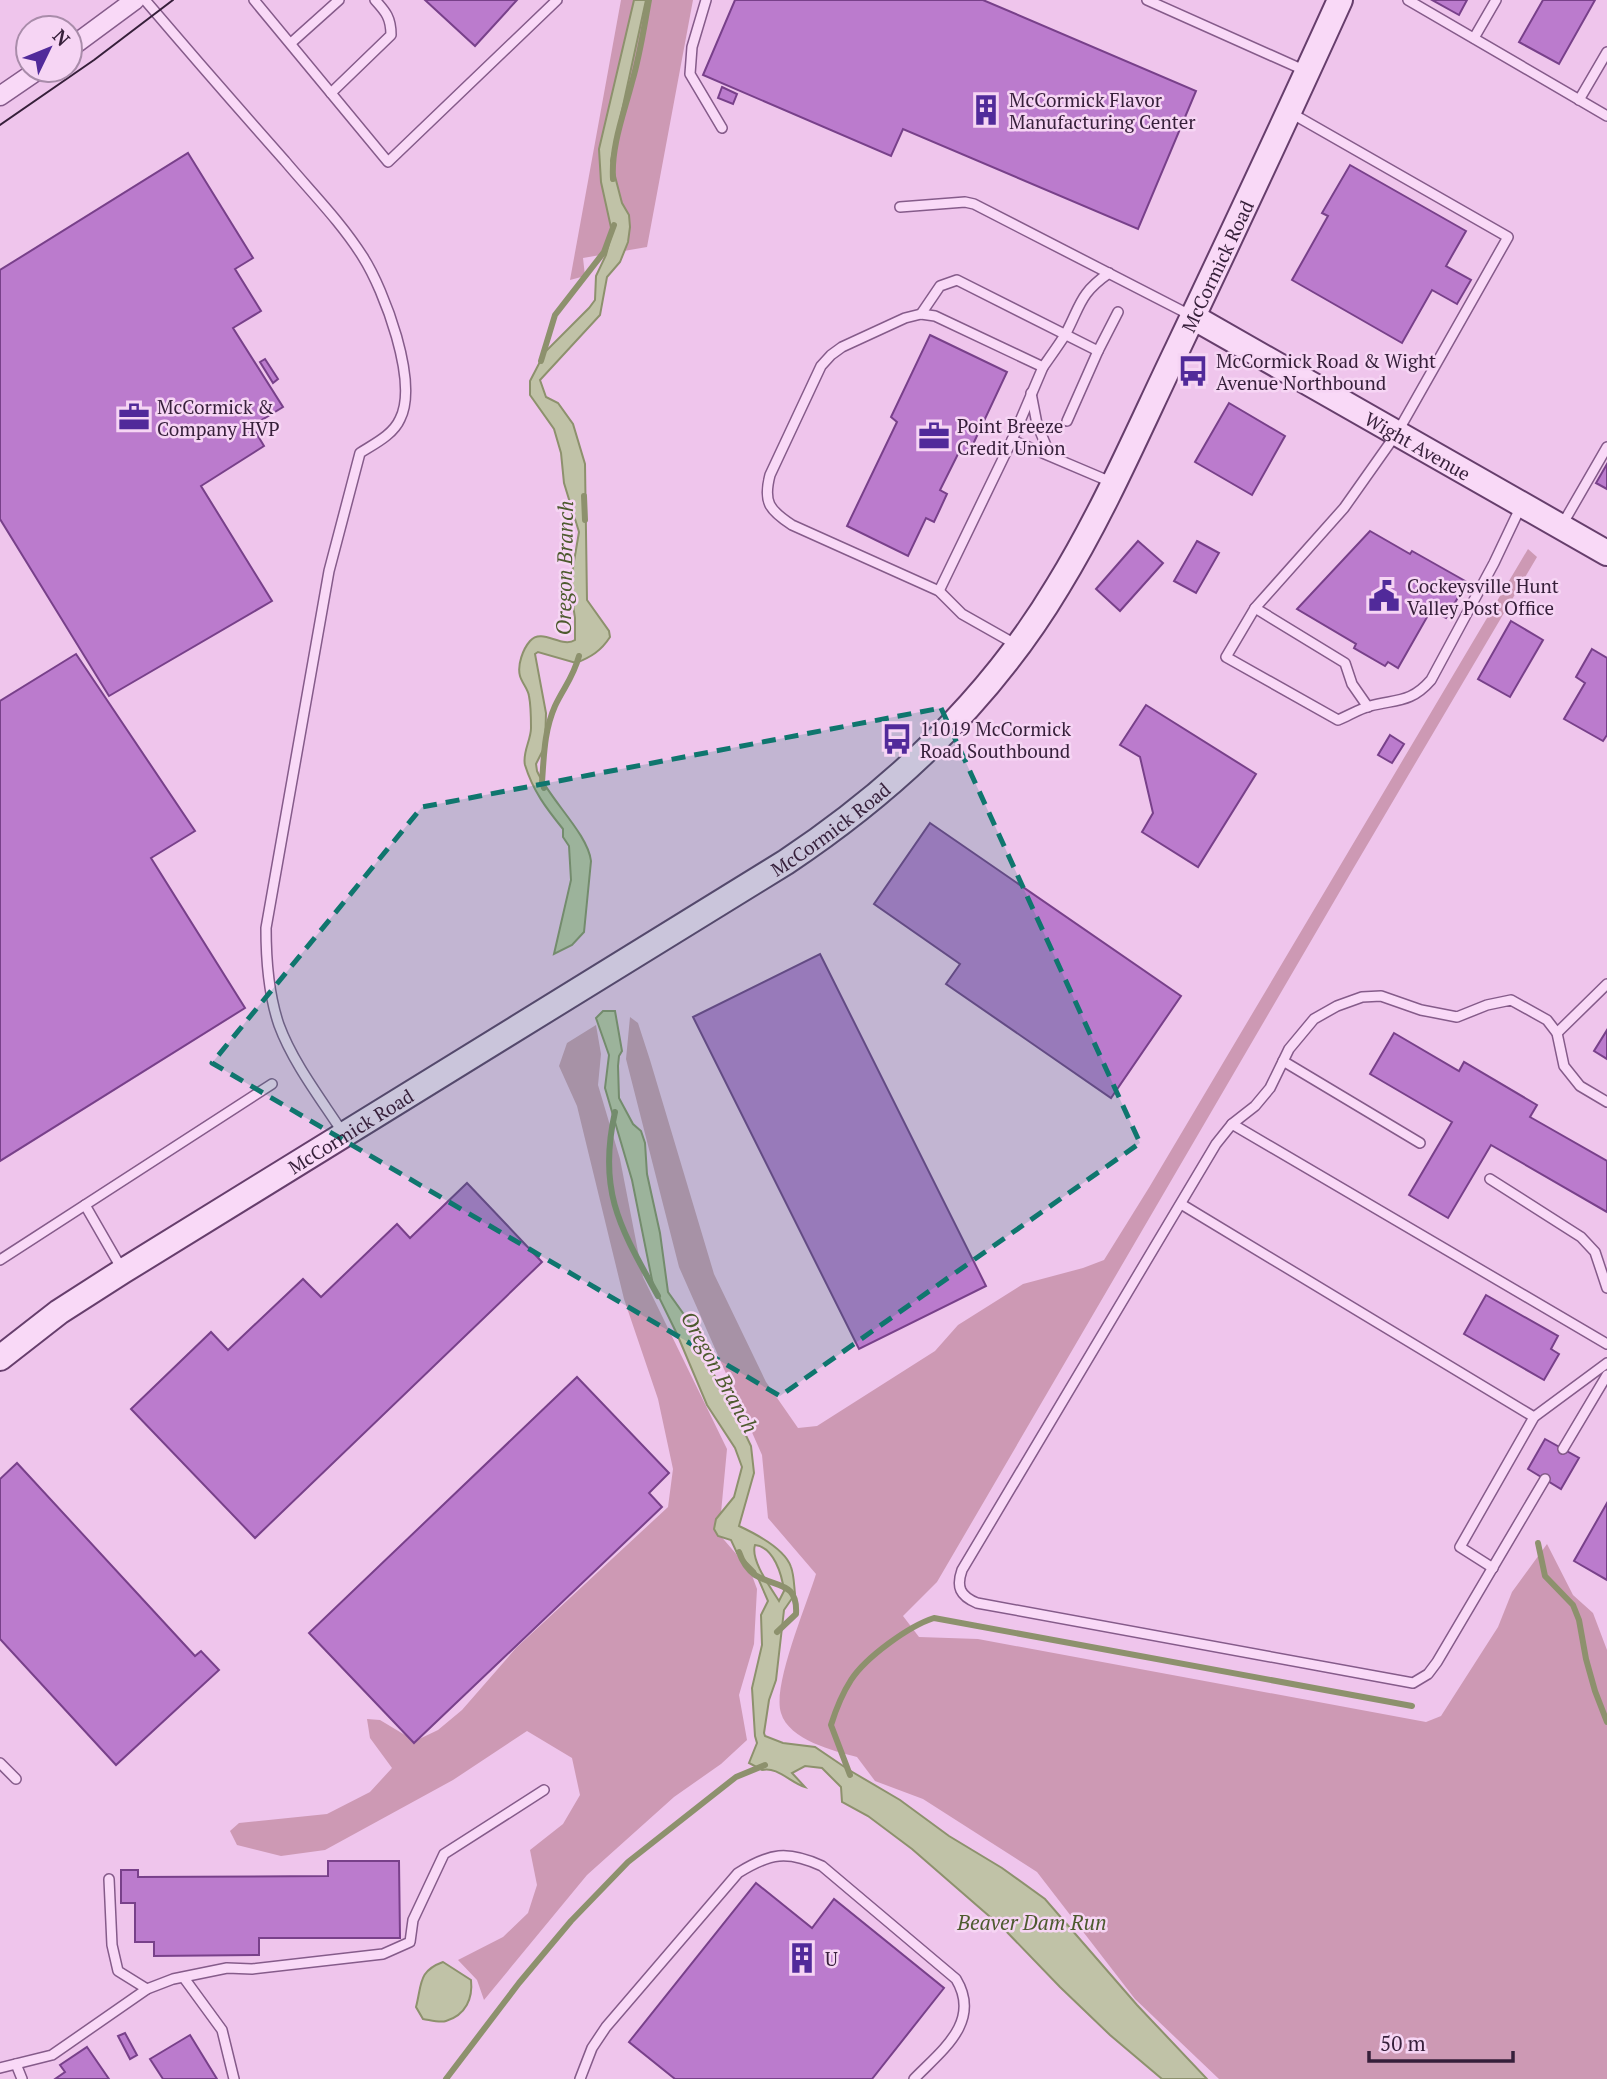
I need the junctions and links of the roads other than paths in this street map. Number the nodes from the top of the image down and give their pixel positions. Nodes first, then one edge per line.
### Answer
1 (135, 0) edge
2 (145, 0) edge
3 (254, 0) edge
4 (339, 0) edge
5 (375, 0) edge
6 (557, 0) edge
7 (706, 0) edge
8 (1147, 0) edge
9 (1340, 0) edge
10 (1408, 0) edge
11 (1496, 0) edge
12 (84, 38) edge
13 (1474, 38) junction
14 (291, 44) junction
15 (1607, 52) edge
16 (1308, 72) junction
17 (18, 84) edge
18 (331, 93) junction
19 (0, 96) edge
20 (1579, 100) junction
21 (1289, 112) junction
22 (1607, 116) edge
23 (722, 128) dead end
24 (900, 207) dead end
25 (1109, 273) junction
26 (1118, 312) dead end
27 (921, 314) junction
28 (1193, 317) junction
29 (1065, 335) junction
30 (1098, 351) junction
31 (1043, 367) junction
32 (1031, 391) junction
33 (1067, 421) dead end
34 (1397, 433) junction
35 (1012, 440) junction
36 (1607, 447) edge
37 (1050, 455) junction
38 (1113, 483) junction
39 (1522, 504) junction
40 (1561, 526) junction
41 (1607, 553) edge
42 (939, 591) junction
43 (1255, 608) junction
44 (1018, 645) junction
45 (1368, 707) junction
46 (1607, 984) edge
47 (1557, 1032) junction
48 (1283, 1061) junction
49 (272, 1084) dead end
50 (1607, 1102) edge
51 (1232, 1124) junction
52 (344, 1135) junction
53 (1420, 1143) dead end
54 (1490, 1179) dead end
55 (1181, 1204) junction
56 (85, 1205) junction
57 (0, 1260) edge
58 (123, 1271) junction
59 (1607, 1288) edge
60 (1607, 1345) edge
61 (0, 1358) edge
62 (1607, 1363) edge
63 (1607, 1375) edge
64 (1534, 1417) junction
65 (1563, 1449) dead end
66 (1545, 1479) dead end
67 (1493, 1568) junction
68 (0, 1763) edge
69 (16, 1779) dead end
70 (544, 1790) dead end
71 (109, 1879) dead end
72 (184, 1978) junction
73 (147, 1989) junction
74 (16, 2064) junction
75 (0, 2067) edge
76 (22, 2079) edge
77 (234, 2079) edge
78 (580, 2079) edge
79 (914, 2079) edge

1 - 12 street
2 - 52 lane
3 - 14 lane
4 - 14 lane
5 - 18 lane
6 - 18 lane
7 - 23 lane
8 - 16 lane
9 - 16 main road, McCormick Road
10 - 13 lane
11 - 13 lane
13 - 20 lane
14 - 18 lane
15 - 20 lane
16 - 21 main road, McCormick Road
17 - 19 street
20 - 22 lane
21 - 28 main road, McCormick Road
21 - 34 lane
24 - 25 lane
25 - 28 lane
25 - 29 lane
26 - 30 lane
27 - 29 lane
27 - 31 lane
27 - 42 lane
28 - 34 main road, Wight Avenue
28 - 38 main road, McCormick Road
29 - 30 lane
29 - 31 lane
30 - 33 lane
31 - 32 lane
32 - 35 lane
32 - 37 lane
34 - 39 main road, Wight Avenue
34 - 43 lane
35 - 37 lane
35 - 42 lane
36 - 40 lane
37 - 38 lane
38 - 44 main road, McCormick Road
39 - 40 main road, Wight Avenue
39 - 45 lane
40 - 41 main road, Wight Avenue
42 - 44 lane
43 - 45 lane
43 - 45 lane
44 - 52 main road, McCormick Road
46 - 47 lane
47 - 48 lane
47 - 50 lane
48 - 51 lane
48 - 53 lane
49 - 56 lane
51 - 55 lane
51 - 60 lane
52 - 58 main road, McCormick Road
54 - 59 lane
55 - 64 lane
55 - 67 lane
56 - 57 lane
56 - 58 lane
58 - 61 main road, McCormick Road
62 - 64 lane
63 - 65 lane
64 - 67 lane
66 - 67 lane
68 - 69 lane
70 - 72 lane
71 - 73 lane
72 - 73 lane
72 - 77 lane
73 - 74 lane
74 - 75 lane
74 - 76 lane
78 - 79 lane

